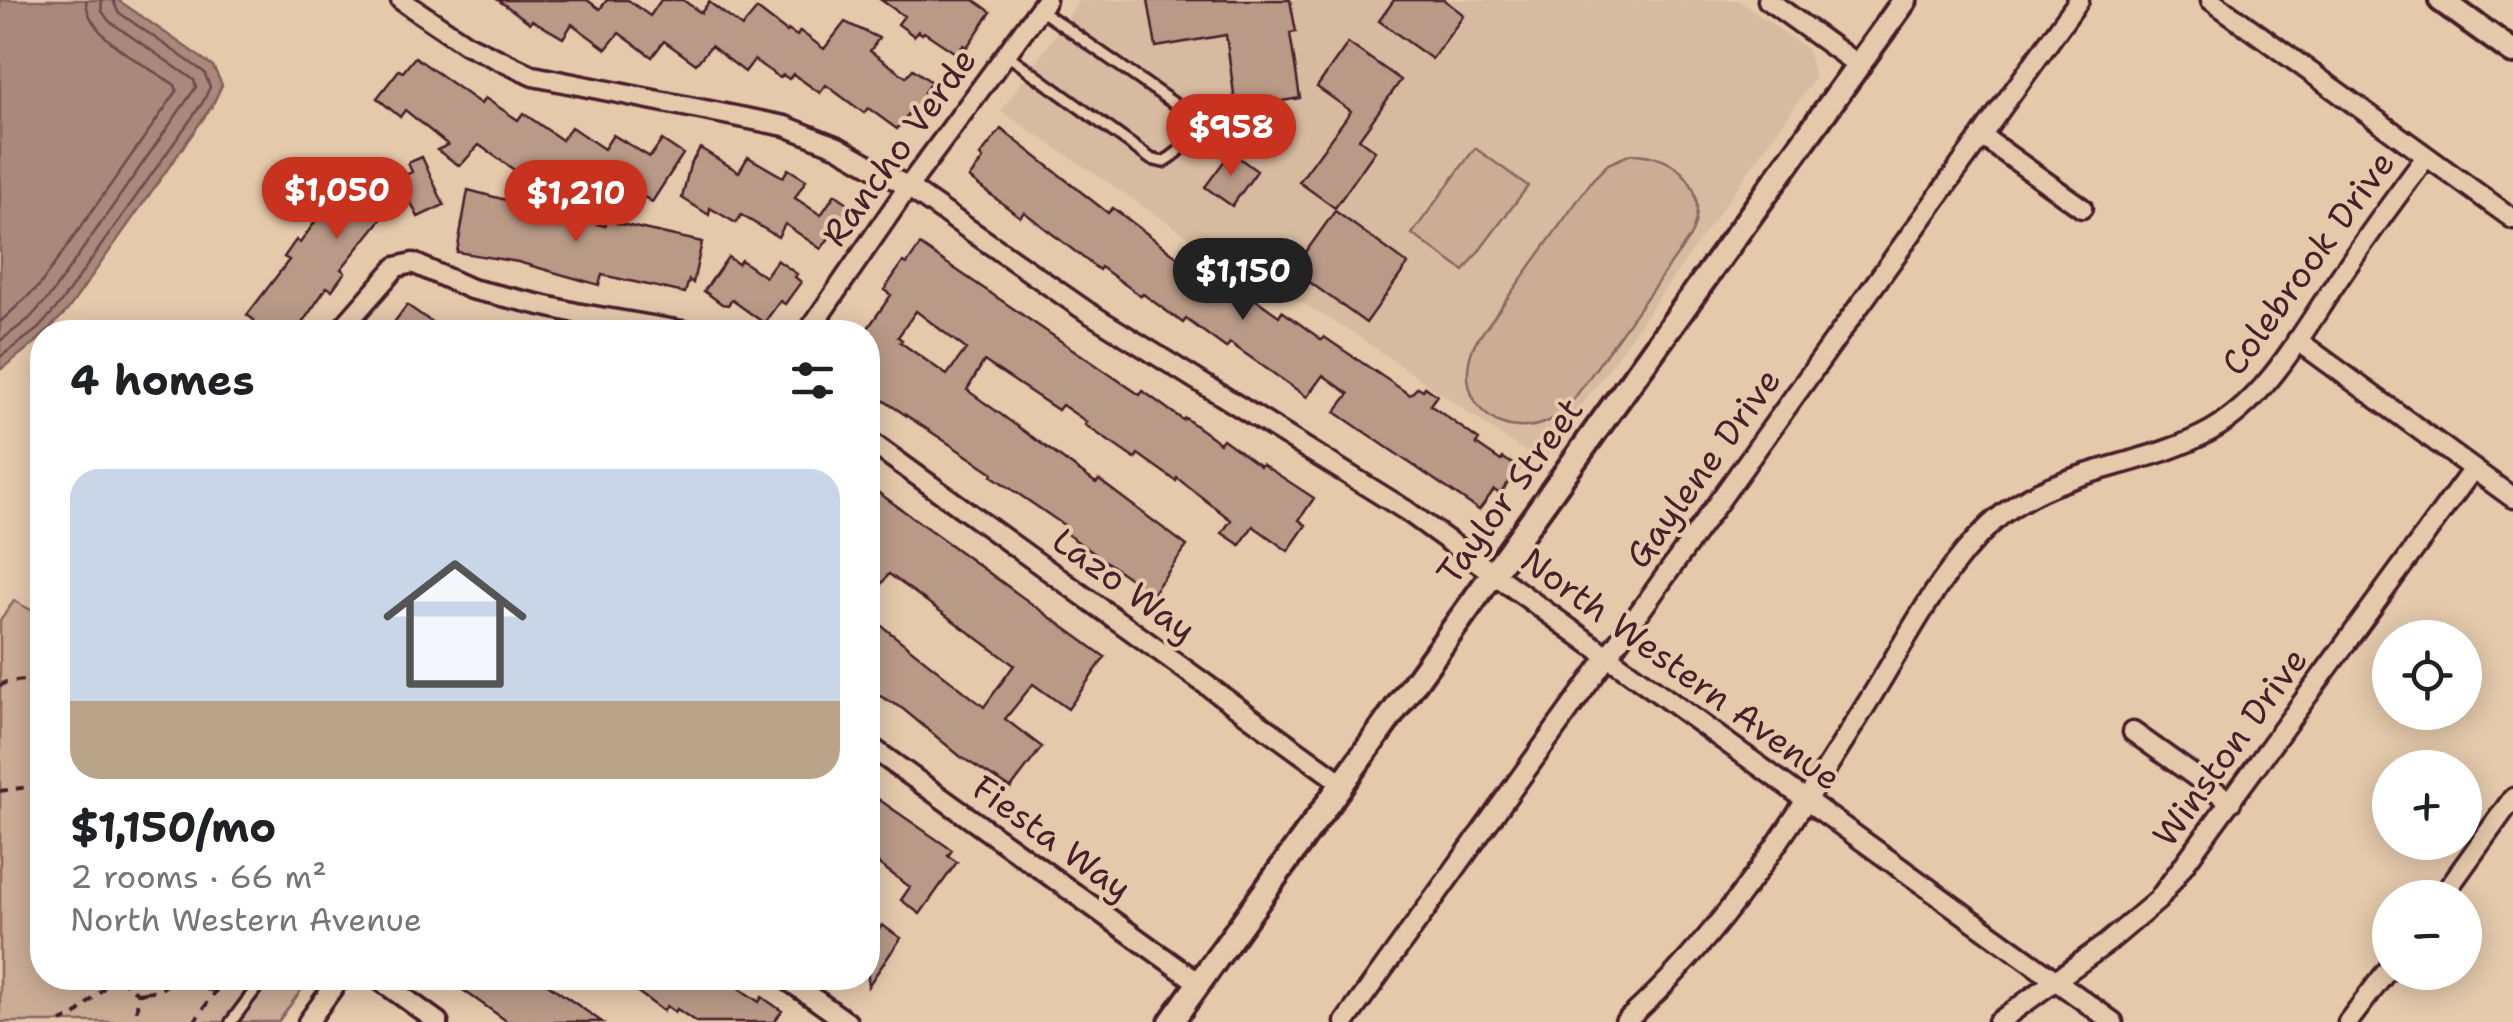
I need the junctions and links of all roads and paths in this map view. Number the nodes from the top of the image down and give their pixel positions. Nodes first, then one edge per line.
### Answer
1 (401, 0) edge
2 (1768, 0) edge
3 (1905, 0) edge
4 (2079, 0) edge
5 (2212, 0) edge
6 (2441, 0) edge
7 (1037, 3) edge
8 (428, 8) edge
9 (2513, 52) edge
10 (1006, 54) junction
11 (1858, 66) junction
12 (1983, 136) junction
13 (2426, 157) junction
14 (908, 187) junction
15 (2082, 208) dead end
16 (2513, 219) edge
17 (350, 320) edge
18 (617, 320) edge
19 (816, 320) edge
20 (2297, 340) junction
21 (880, 449) edge
22 (2473, 469) junction
23 (2513, 498) edge
24 (1494, 574) junction
25 (1608, 655) junction
26 (30, 680) edge
27 (0, 686) edge
28 (2133, 732) dead end
29 (880, 754) edge
30 (1342, 784) junction
31 (30, 787) edge
32 (0, 791) edge
33 (2513, 798) edge
34 (1807, 801) junction
35 (2232, 802) junction
36 (2453, 880) edge
37 (2056, 979) junction
38 (1199, 983) junction
39 (102, 990) edge
40 (133, 990) edge
41 (159, 990) edge
42 (213, 990) edge
43 (255, 990) edge
44 (331, 990) edge
45 (394, 990) edge
46 (802, 990) edge
47 (2372, 990) edge
48 (216, 991) joint
49 (138, 993) junction
50 (146, 993) dead end
51 (61, 1022) edge
52 (136, 1022) edge
53 (194, 1022) edge
54 (231, 1022) edge
55 (308, 1022) edge
56 (438, 1022) edge
57 (846, 1022) edge
58 (1171, 1022) edge
59 (1345, 1022) edge
60 (1625, 1022) edge
61 (1998, 1022) edge
62 (2113, 1022) edge
63 (2348, 1022) edge

1 - 8 street, North Western Avenue
2 - 11 street
3 - 11 street, Taylor Street
4 - 12 street, Gaylene Drive
5 - 13 street
6 - 9 street
7 - 10 street, Rancho Verde
7 - 10 lane
8 - 14 street, North Western Avenue
10 - 14 street, Rancho Verde
11 - 24 street, Taylor Street
12 - 15 street
12 - 25 street, Gaylene Drive
13 - 16 street
13 - 20 street, Colebrook Drive
14 - 19 street, Rancho Verde
14 - 24 street, North Western Avenue
17 - 18 street
20 - 22 street
20 - 34 street, Colebrook Drive
21 - 30 street, Lazo Way
22 - 23 street
22 - 35 street, Winston Drive
24 - 25 street, North Western Avenue
24 - 30 street, Taylor Street
25 - 34 street, North Western Avenue
25 - 59 street, Gaylene Drive
26 - 27 path
28 - 35 street
29 - 38 street, Fiesta Way
30 - 38 street, Taylor Street
31 - 32 path
33 - 36 street
34 - 37 street, North Western Avenue
34 - 60 street, Colebrook Drive
35 - 37 street, Winston Drive
37 - 61 street, Winston Drive
37 - 62 street, North Western Avenue
38 - 58 street, Taylor Street
39 - 51 path
40 - 49 path
41 - 49 path
42 - 48 path
43 - 54 lane
44 - 55 street
45 - 56 street
46 - 57 street
47 - 63 street
48 - 53 path
49 - 50 path
49 - 52 path

